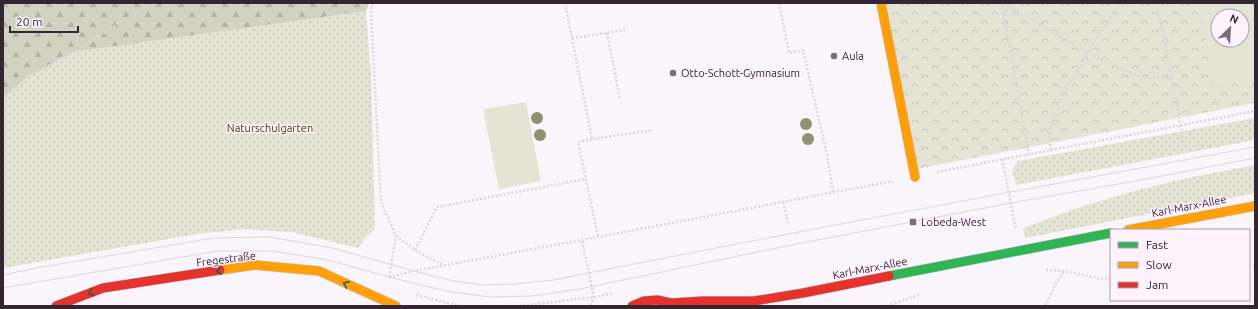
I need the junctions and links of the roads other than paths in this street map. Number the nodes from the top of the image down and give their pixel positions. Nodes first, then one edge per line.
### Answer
1 (881, 3) edge
2 (915, 177) road end
3 (1255, 206) edge
4 (1133, 229) edge
5 (1110, 233) edge
6 (56, 306) edge
7 (396, 306) edge
8 (632, 306) edge

1 - 2 street
3 - 4 street, Karl-Marx-Allee
5 - 8 street, Karl-Marx-Allee
7 -> 6 street, Fregestraße

